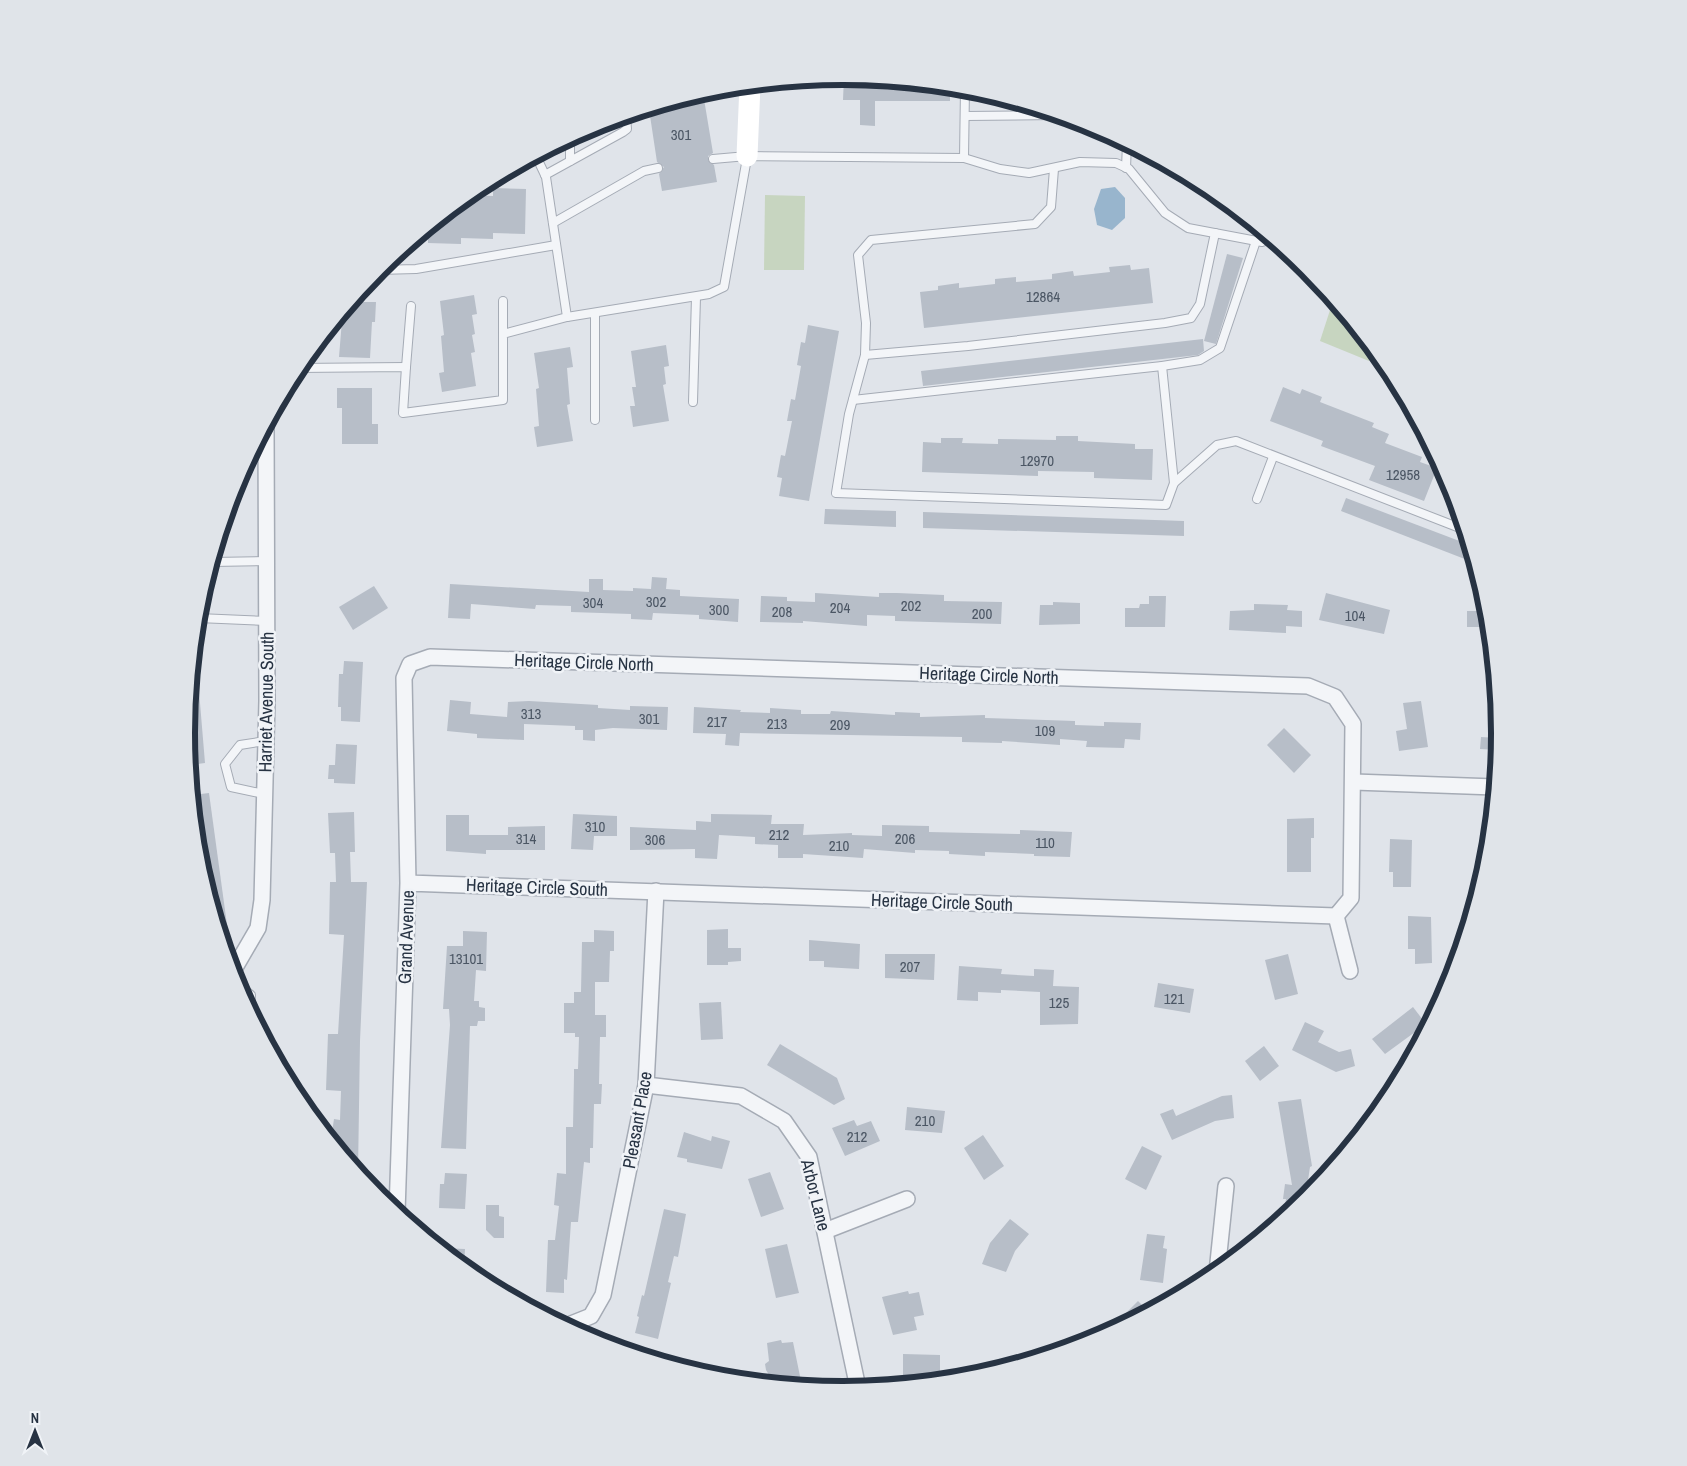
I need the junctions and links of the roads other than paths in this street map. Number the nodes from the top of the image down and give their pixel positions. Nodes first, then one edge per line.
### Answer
1 (750, 92) edge
2 (965, 96) edge
3 (1039, 115) edge
4 (965, 116) junction
5 (628, 122) edge
6 (570, 146) edge
7 (1127, 150) edge
8 (748, 156) junction
9 (964, 158) junction
10 (714, 159) dead end
11 (570, 161) junction
12 (539, 162) edge
13 (658, 168) dead end
14 (1126, 168) junction
15 (1054, 169) junction
16 (545, 175) junction
17 (553, 223) junction
18 (1215, 233) junction
19 (1256, 241) junction
20 (1265, 241) edge
21 (556, 245) junction
22 (391, 270) edge
23 (696, 297) junction
24 (503, 301) dead end
25 (411, 306) dead end
26 (595, 313) junction
27 (567, 317) junction
28 (503, 334) junction
29 (865, 355) junction
30 (1162, 366) junction
31 (309, 368) edge
32 (406, 368) junction
33 (853, 400) junction
34 (693, 402) dead end
35 (595, 420) dead end
36 (266, 438) edge
37 (1273, 456) junction
38 (1174, 483) junction
39 (1257, 499) dead end
40 (1458, 527) edge
41 (219, 562) edge
42 (268, 562) junction
43 (206, 618) edge
44 (267, 621) junction
45 (410, 664) joint
46 (265, 741) junction
47 (1354, 782) junction
48 (1489, 787) edge
49 (264, 794) junction
50 (408, 883) junction
51 (656, 891) junction
52 (1336, 916) junction
53 (238, 962) edge
54 (1350, 971) dead end
55 (646, 1084) junction
56 (1226, 1186) dead end
57 (907, 1199) dead end
58 (397, 1203) edge
59 (825, 1231) junction
60 (1218, 1262) edge
61 (575, 1322) edge
62 (856, 1381) edge

1 - 8 street
2 - 4 lane
3 - 4 lane
4 - 9 lane
5 - 11 lane
6 - 11 lane
7 - 14 lane
8 - 9 lane
8 - 10 lane
8 - 23 lane
9 - 15 lane
11 - 16 lane
12 - 16 lane
13 - 17 lane
14 - 15 lane
14 - 18 lane
15 - 29 lane
16 - 17 lane
17 - 21 lane
18 - 19 lane
18 - 29 lane
19 - 20 lane
19 - 30 lane
21 - 22 lane
21 - 27 lane
23 - 26 lane
23 - 34 lane
24 - 28 lane
25 - 32 lane
26 - 27 lane
26 - 35 lane
27 - 28 lane
28 - 32 lane
29 - 33 lane
30 - 33 lane
30 - 38 lane
31 - 32 lane
33 - 38 lane
36 - 42 street, Harriet Avenue South
37 - 38 lane
37 - 39 lane
37 - 40 lane
41 - 42 lane
42 - 44 street, Harriet Avenue South
43 - 44 lane
44 - 46 street, Harriet Avenue South
45 - 47 street, Heritage Circle North
45 - 50 street, Grand Avenue
46 - 49 street, Harriet Avenue South
46 - 49 lane
47 - 48 street
47 - 52 street
49 - 53 street, Harriet Avenue South
50 - 51 street, Heritage Circle South
50 - 58 street, Grand Avenue
51 - 52 street, Heritage Circle South
51 - 55 street, Pleasant Place
52 - 54 street
55 - 59 street, Arbor Lane
55 - 61 street, Pleasant Place
56 - 60 street
57 - 59 street
59 - 62 street, Arbor Lane

